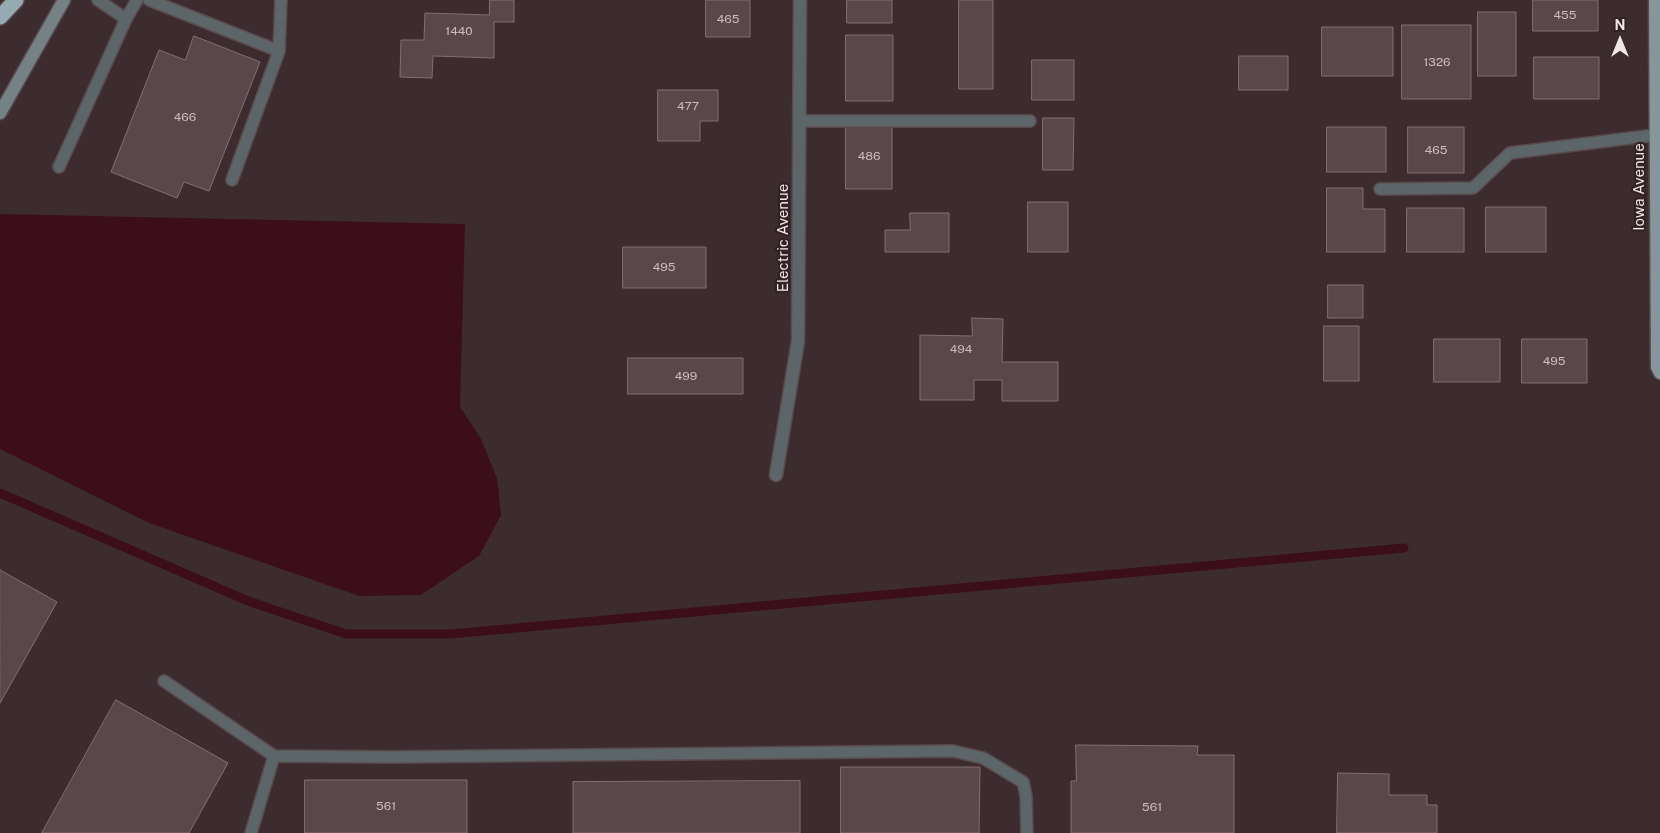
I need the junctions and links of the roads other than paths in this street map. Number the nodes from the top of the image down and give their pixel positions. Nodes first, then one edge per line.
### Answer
1 (16, 0) edge
2 (64, 0) edge
3 (98, 0) edge
4 (137, 0) edge
5 (149, 0) edge
6 (281, 0) edge
7 (800, 0) edge
8 (1655, 0) edge
9 (0, 17) edge
10 (126, 19) junction
11 (279, 51) junction
12 (0, 113) edge
13 (800, 121) junction
14 (1030, 121) dead end
15 (1655, 134) junction
16 (59, 167) dead end
17 (232, 180) dead end
18 (1380, 190) dead end
19 (1660, 373) edge
20 (776, 475) dead end
21 (164, 681) dead end
22 (274, 756) junction
23 (251, 833) edge
24 (1027, 833) edge

1 - 9 highway
2 - 12 main road
3 - 10 lane
4 - 10 lane
5 - 11 lane
6 - 11 lane
7 - 13 street, Electric Avenue
8 - 15 main road, Iowa Avenue
10 - 16 lane
11 - 17 lane
13 - 14 lane
13 - 20 street, Electric Avenue
15 - 18 lane
15 - 19 main road, Iowa Avenue
21 - 22 lane
22 - 23 lane
22 - 24 lane

